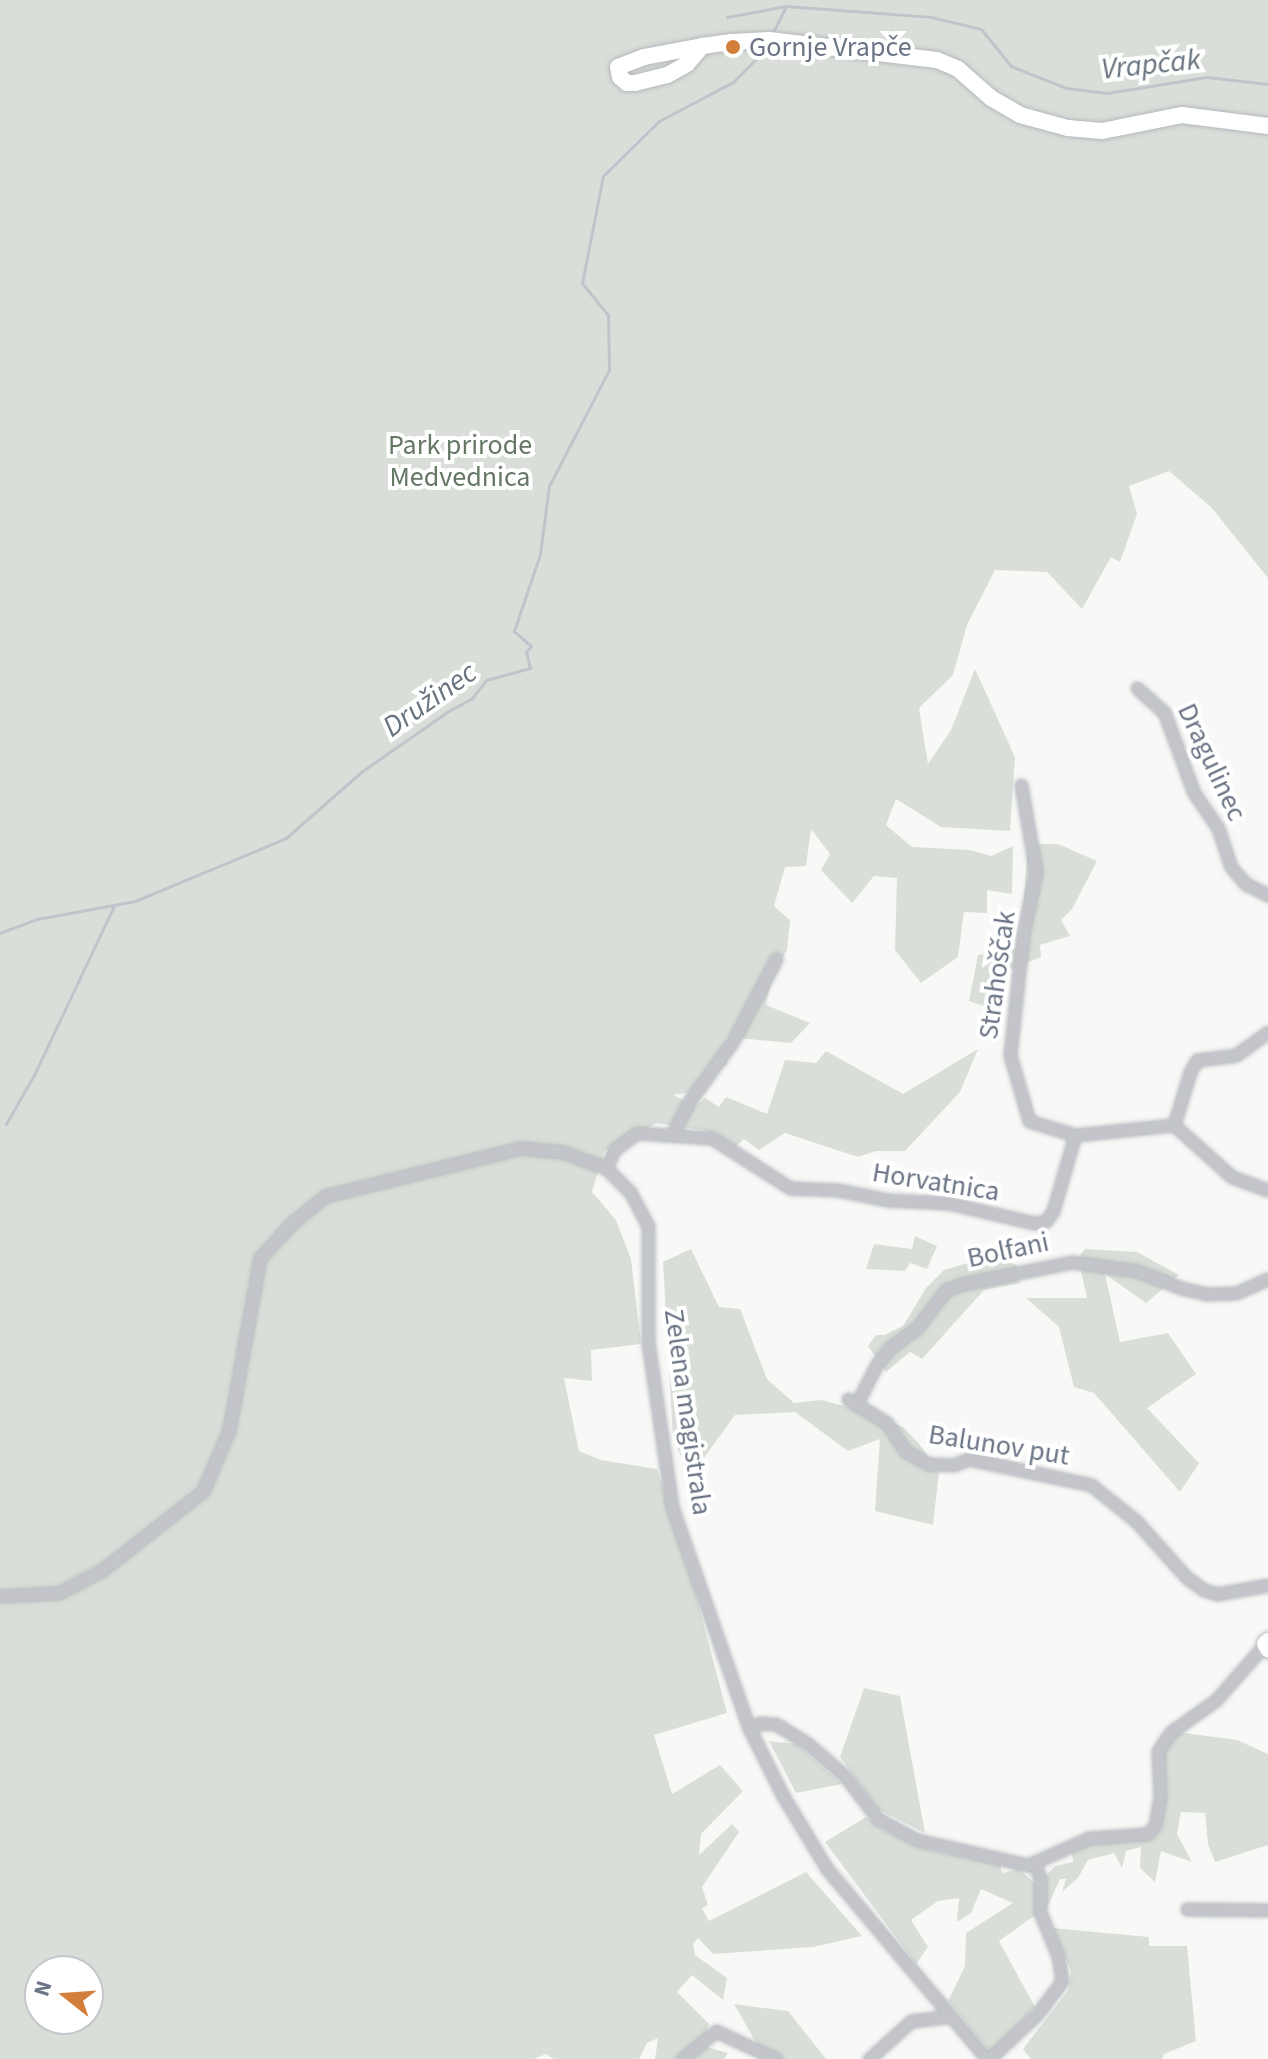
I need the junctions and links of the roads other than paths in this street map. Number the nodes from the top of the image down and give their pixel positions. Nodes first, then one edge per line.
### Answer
1 (702, 46) dead end
2 (1268, 126) edge
3 (1137, 688) dead end
4 (1021, 785) dead end
5 (1268, 895) edge
6 (776, 959) dead end
7 (1268, 1032) edge
8 (1174, 1125) junction
9 (672, 1134) junction
10 (1075, 1135) junction
11 (606, 1168) junction
12 (1268, 1190) edge
13 (1268, 1279) edge
14 (852, 1401) joint
15 (1268, 1585) edge
16 (0, 1596) edge
17 (1267, 1645) edge
18 (749, 1728) junction
19 (1035, 1864) junction
20 (1187, 1909) dead end
21 (1268, 1910) edge
22 (950, 2016) junction
23 (682, 2059) edge
24 (776, 2059) edge
25 (869, 2059) edge
26 (988, 2059) edge

1 - 2 street
3 - 5 street, Dragulinec
4 - 10 street, Strahoščak
6 - 9 street
7 - 8 street
8 - 10 street
8 - 12 street
9 - 10 street, Horvatnica
9 - 11 street, Horvatnica
11 - 16 street, Zelena magistrala
11 - 18 street, Zelena magistrala
13 - 14 street, Bolfani
14 - 15 street, Balunov put
17 - 19 street
18 - 19 street
18 - 22 street, Zelena magistrala
19 - 26 street
20 - 21 street
22 - 25 street
22 - 26 street, Zelena magistrala
23 - 24 street

